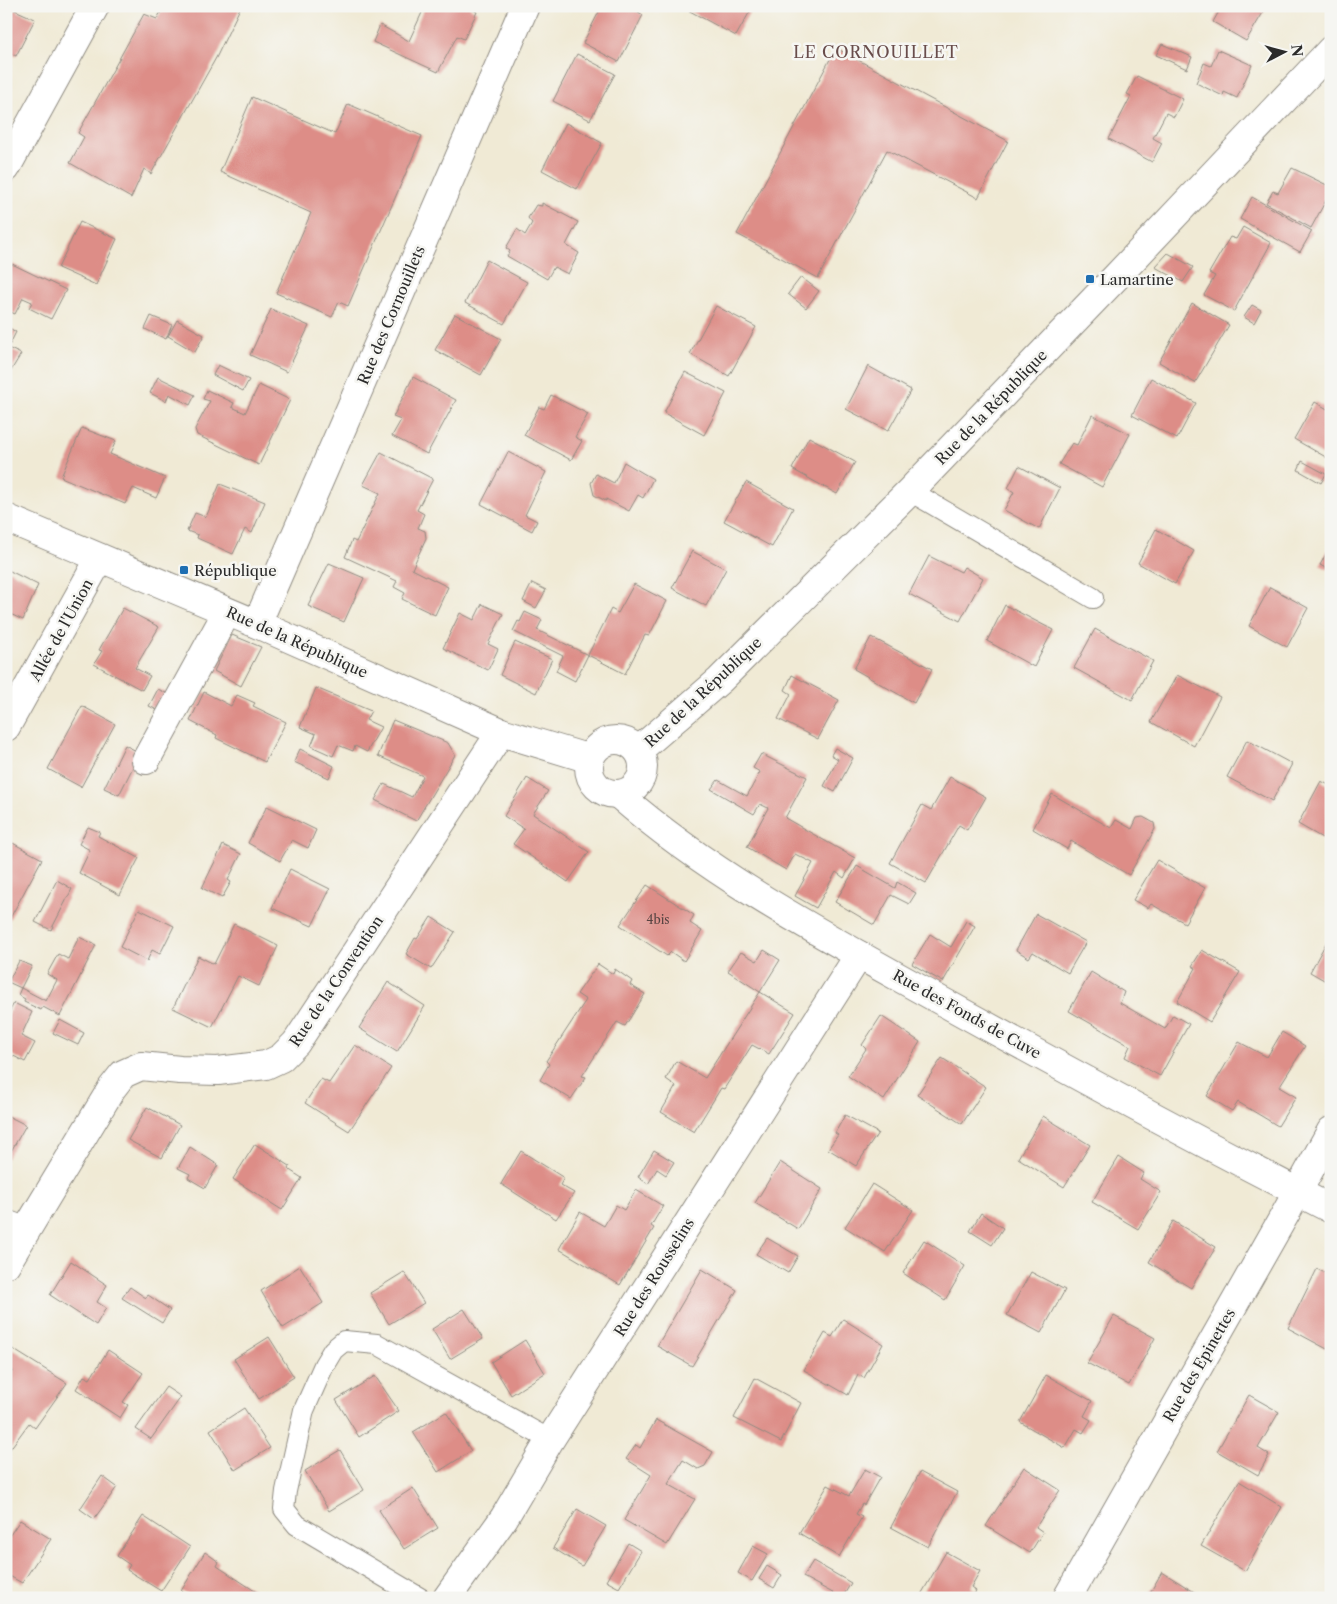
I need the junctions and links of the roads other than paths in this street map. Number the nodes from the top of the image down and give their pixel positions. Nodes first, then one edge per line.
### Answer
1 (95, 6) edge
2 (526, 6) edge
3 (1331, 50) edge
4 (6, 168) edge
5 (910, 491) junction
6 (6, 518) edge
7 (100, 558) junction
8 (1093, 598) dead end
9 (227, 612) junction
10 (257, 624) junction
11 (6, 727) edge
12 (501, 732) junction
13 (638, 751) junction
14 (590, 759) junction
15 (146, 760) dead end
16 (619, 795) junction
17 (859, 955) junction
18 (1331, 1130) edge
19 (1298, 1192) junction
20 (1331, 1209) edge
21 (17, 1224) edge
22 (6, 1264) edge
23 (550, 1440) junction
24 (420, 1598) edge
25 (447, 1598) edge
26 (1067, 1598) edge

1 - 4 street
2 - 10 street, Rue des Cornouillets
3 - 5 street, Rue de la République
5 - 8 lane
5 - 13 street, Rue de la République
6 - 7 street, Rue de la République
7 - 9 street, Rue de la République
7 - 11 street, Allée de l'Union
9 - 10 street, Rue de la République
9 - 15 street
10 - 12 street, Rue de la République
12 - 14 street, Rue de la République
12 - 21 street, Rue de la Convention
13 - 14 street
13 - 16 street
14 - 16 street
16 - 17 street, Rue des Fonds de Cuve
17 - 19 street, Rue des Fonds de Cuve
17 - 23 street, Rue des Rousselins
18 - 19 street, Rue des Epinettes
19 - 20 street, Rue des Fonds de Cuve
19 - 26 street, Rue des Epinettes
21 - 22 street, Rue de la Convention
23 - 24 lane
23 - 25 street, Rue des Rousselins

